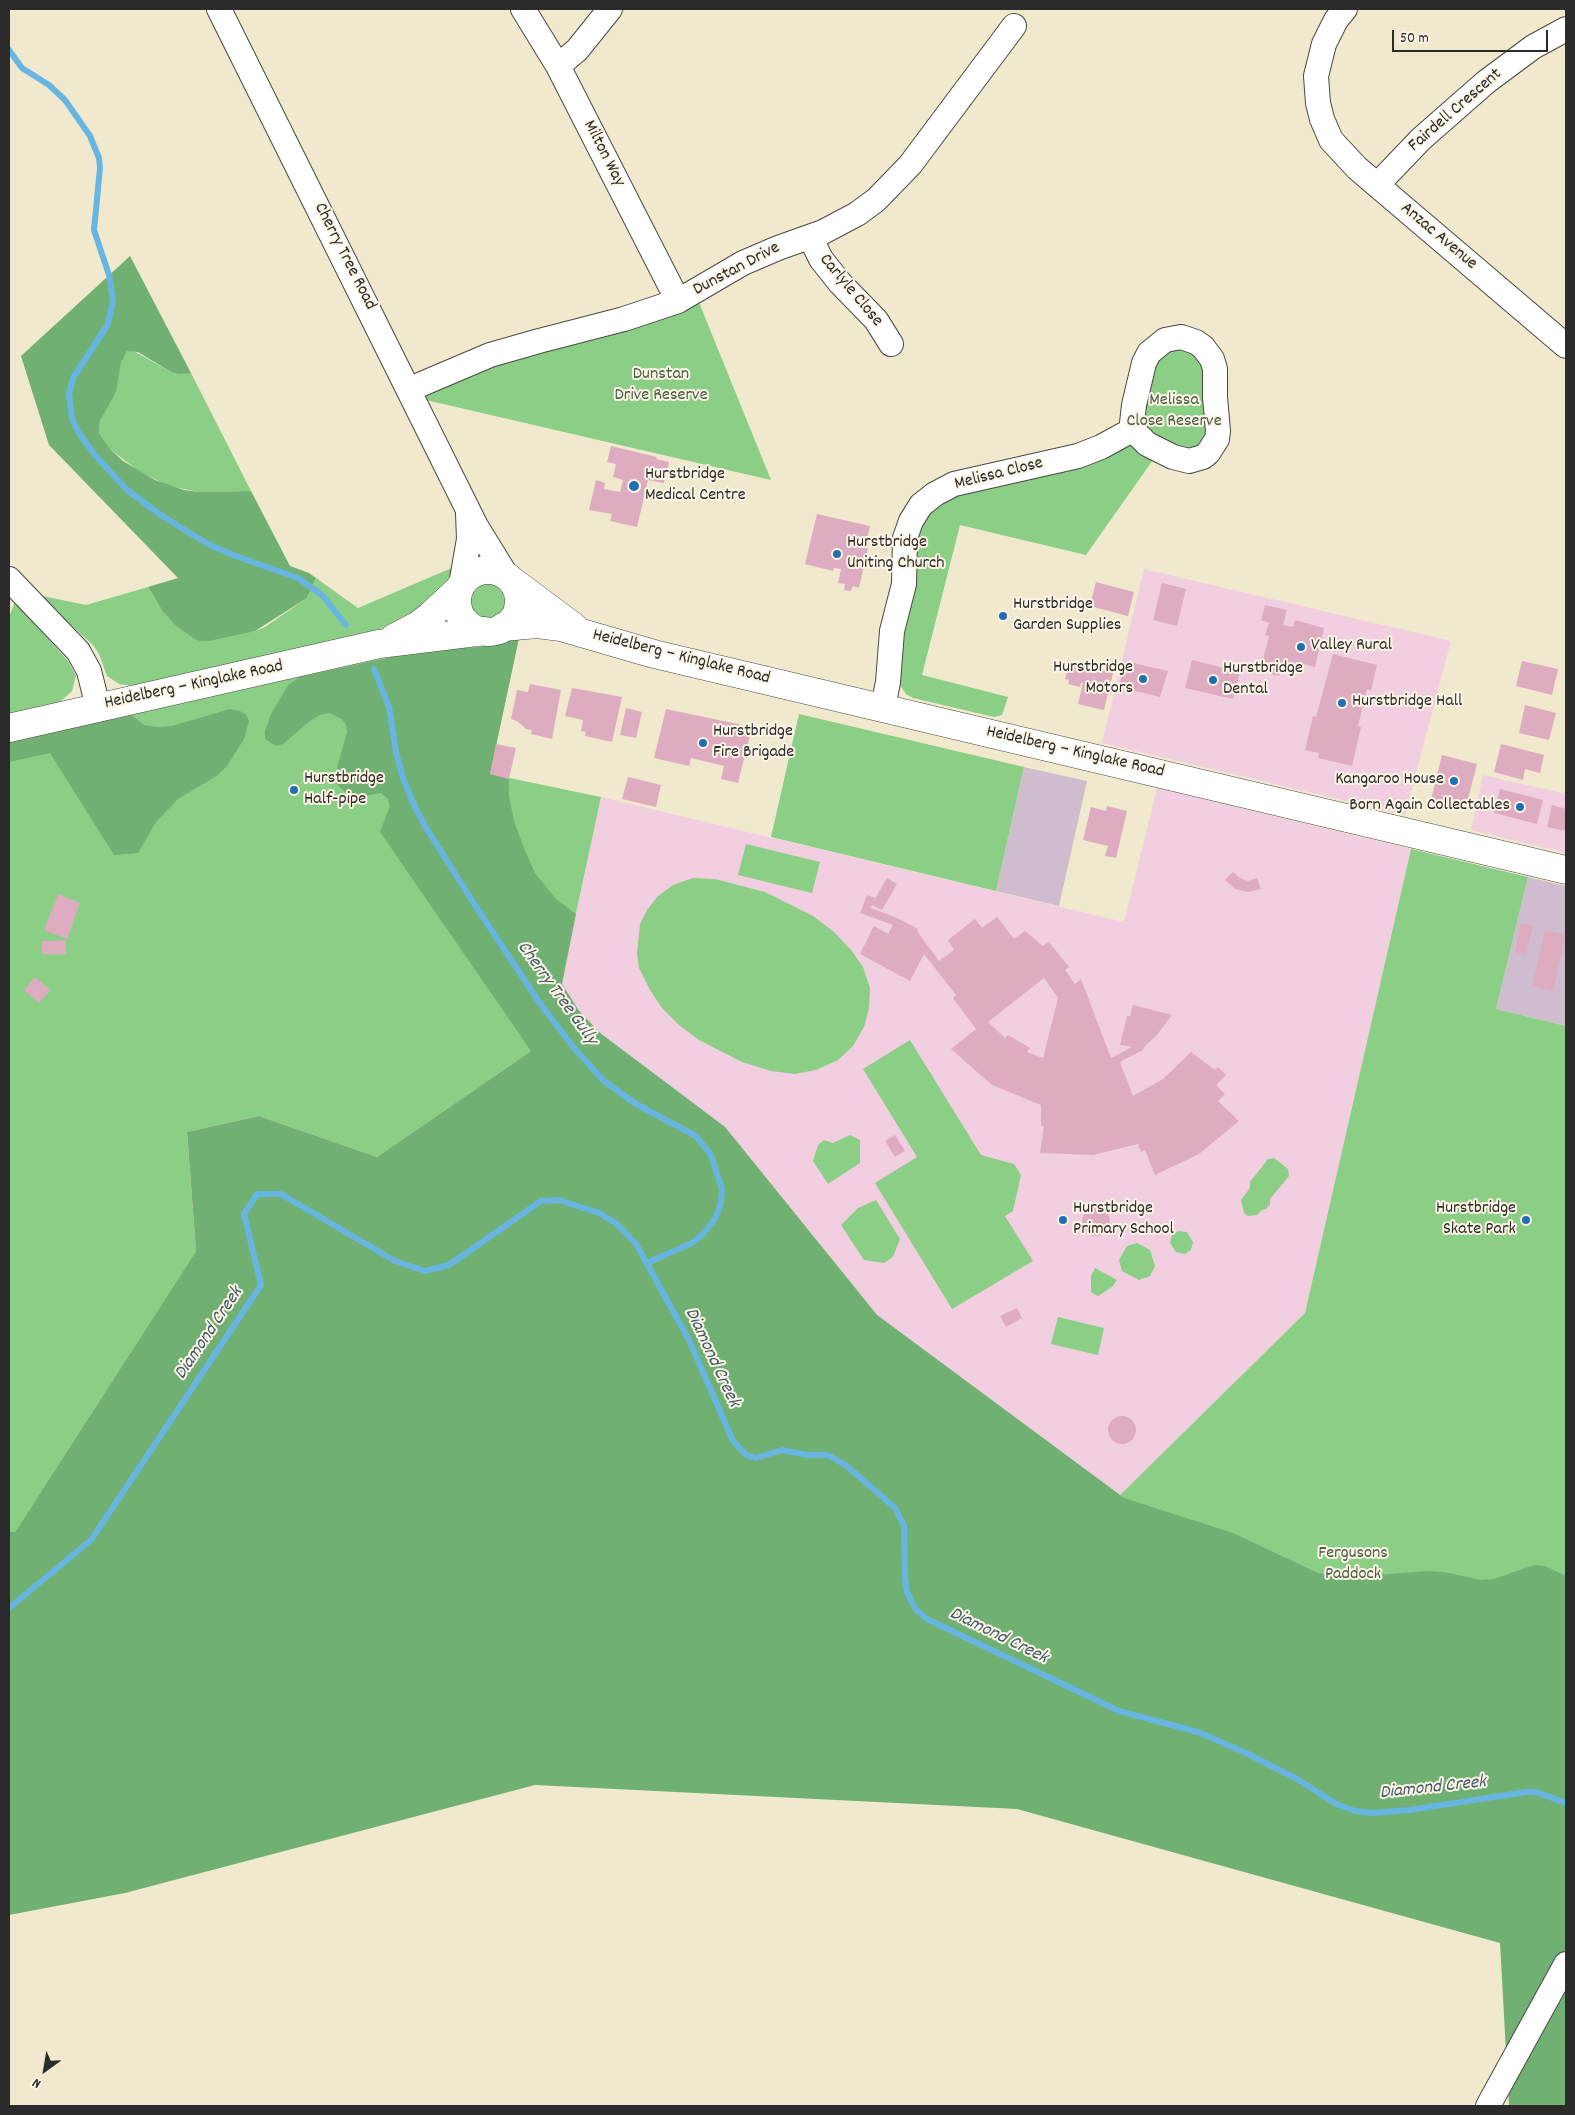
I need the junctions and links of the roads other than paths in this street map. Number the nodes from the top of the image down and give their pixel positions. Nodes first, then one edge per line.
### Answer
1 (219, 9) edge
2 (523, 9) edge
3 (610, 9) edge
4 (1345, 9) edge
5 (1014, 26) dead end
6 (1566, 29) edge
7 (558, 66) junction
8 (1377, 185) junction
9 (810, 237) junction
10 (678, 301) junction
11 (891, 344) dead end
12 (1566, 346) edge
13 (410, 389) junction
14 (1134, 429) junction
15 (467, 507) junction
16 (9, 579) edge
17 (510, 579) junction
18 (460, 587) junction
19 (494, 629) junction
20 (584, 633) junction
21 (379, 644) junction
22 (98, 707) junction
23 (883, 707) junction
24 (9, 728) edge
25 (1566, 870) edge
26 (1566, 1964) edge
27 (1488, 2106) edge

1 - 13 street, Cherry Tree Road
2 - 7 street, Milton Way
3 - 7 street
4 - 8 street, Anzac Avenue
5 - 9 street, Dunstan Drive
6 - 8 street, Fairdell Crescent
7 - 10 street, Milton Way
8 - 12 street, Anzac Avenue
9 - 10 street, Dunstan Drive
9 - 11 street, Carlyle Close
10 - 13 street, Dunstan Drive
13 - 15 street, Cherry Tree Road
14 - 14 street
14 - 23 street, Melissa Close
15 - 17 street, Cherry Tree Road
15 - 18 street, Cherry Tree Road
16 - 22 street
17 - 18 main road
17 - 19 main road
17 - 20 main road, Heidelberg – Kinglake Road
18 - 19 main road
18 - 21 main road, Heidelberg – Kinglake Road
19 - 20 main road, Heidelberg – Kinglake Road
19 - 21 main road, Heidelberg – Kinglake Road
20 - 23 main road, Heidelberg – Kinglake Road
21 - 22 main road, Heidelberg – Kinglake Road
22 - 24 main road, Heidelberg – Kinglake Road
23 - 25 main road, Heidelberg – Kinglake Road
26 - 27 street

